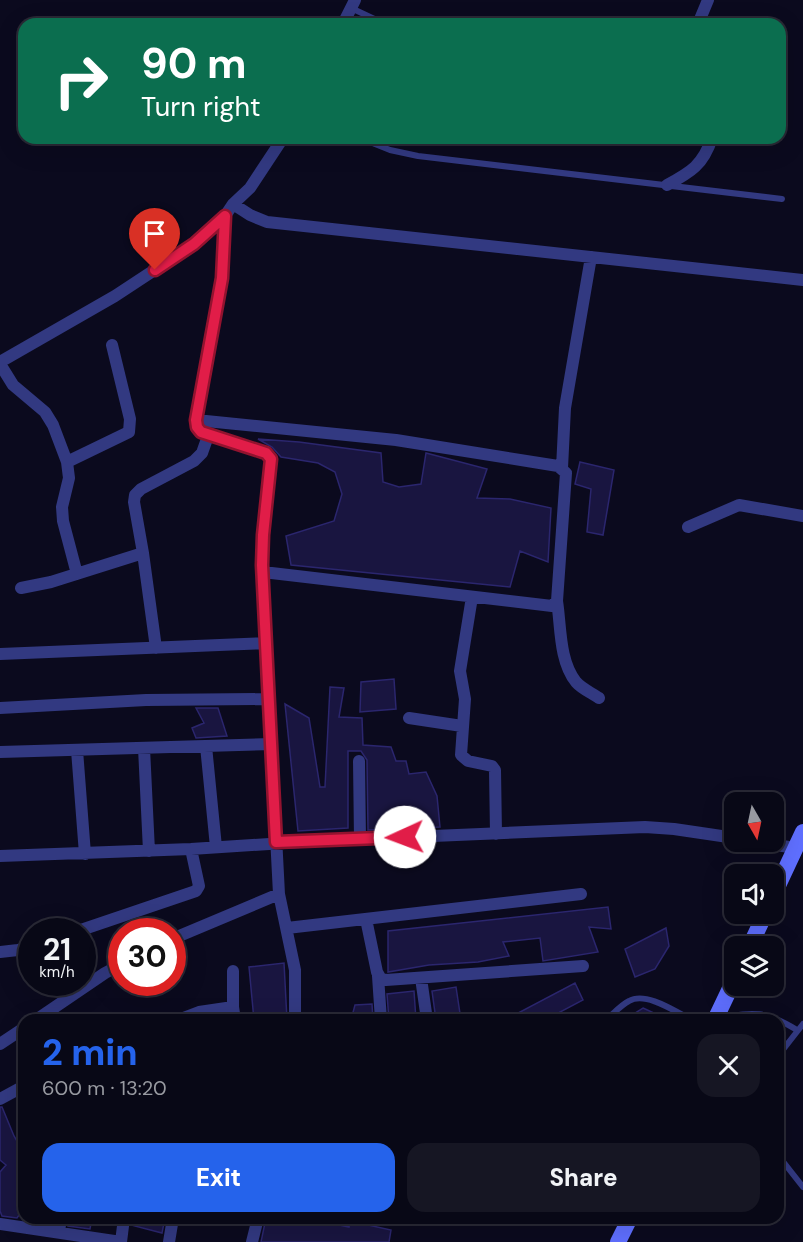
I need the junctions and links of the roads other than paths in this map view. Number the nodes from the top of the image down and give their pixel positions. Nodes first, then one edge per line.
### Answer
1 (708, 0) edge
2 (353, 4) edge
3 (347, 18) edge
4 (375, 18) edge
5 (700, 18) edge
6 (279, 144) edge
7 (375, 144) edge
8 (709, 144) edge
9 (667, 185) junction
10 (783, 199) dead end
11 (233, 204) junction
12 (225, 216) junction
13 (591, 257) junction
14 (803, 280) edge
15 (112, 345) dead end
16 (0, 363) edge
17 (196, 420) junction
18 (208, 435) junction
19 (67, 462) junction
20 (562, 468) junction
21 (803, 516) edge
22 (688, 528) dead end
23 (143, 553) junction
24 (263, 572) junction
25 (77, 574) junction
26 (21, 588) dead end
27 (472, 597) junction
28 (557, 601) junction
29 (267, 643) junction
30 (156, 648) junction
31 (0, 654) edge
32 (599, 698) dead end
33 (270, 699) junction
34 (0, 708) edge
35 (409, 718) dead end
36 (462, 726) junction
37 (272, 744) junction
38 (207, 746) junction
39 (144, 748) junction
40 (77, 750) junction
41 (0, 752) edge
42 (359, 760) dead end
43 (803, 832) edge
44 (496, 834) junction
45 (724, 836) edge
46 (360, 839) junction
47 (276, 842) junction
48 (784, 846) edge
49 (216, 847) junction
50 (796, 848) junction
51 (191, 849) junction
52 (148, 851) junction
53 (85, 854) junction
54 (0, 856) edge
55 (784, 873) edge
56 (279, 894) junction
57 (581, 894) dead end
58 (366, 919) junction
59 (96, 925) edge
60 (288, 928) junction
61 (186, 933) edge
62 (18, 950) edge
63 (0, 952) edge
64 (583, 966) dead end
65 (108, 971) edge
66 (233, 971) dead end
67 (378, 976) junction
68 (422, 978) junction
69 (727, 996) edge
70 (45, 1014) edge
71 (194, 1014) edge
72 (234, 1014) edge
73 (295, 1014) edge
74 (381, 1014) edge
75 (426, 1014) edge
76 (613, 1014) edge
77 (680, 1014) edge
78 (718, 1014) edge
79 (784, 1023) edge
80 (803, 1024) edge
81 (797, 1030) junction
82 (18, 1032) edge
83 (0, 1044) edge
84 (784, 1048) edge
85 (18, 1089) edge
86 (0, 1099) edge
87 (784, 1163) edge
88 (803, 1187) edge
89 (0, 1224) edge
90 (61, 1224) edge
91 (123, 1224) edge
92 (172, 1224) edge
93 (256, 1224) edge
94 (627, 1224) edge
95 (59, 1232) junction
96 (94, 1240) edge
97 (121, 1242) edge
98 (169, 1242) edge
99 (252, 1242) edge
100 (618, 1242) edge

1 - 5 street
2 - 3 street
2 - 4 lane
6 - 11 street
7 - 9 lane
8 - 9 street
9 - 10 lane
11 - 12 street
11 - 13 street
12 - 16 street
12 - 17 street
13 - 14 street
13 - 20 street
15 - 19 street
16 - 19 street
17 - 18 street
17 - 20 street
18 - 23 street
18 - 24 street
19 - 25 street
20 - 28 street
21 - 22 street
23 - 25 street
23 - 30 street
24 - 27 street
24 - 29 street
25 - 26 street
27 - 28 street
27 - 36 street
28 - 32 street
29 - 30 street
29 - 33 street
30 - 31 street
33 - 34 street
33 - 37 street
35 - 36 street
36 - 44 street
37 - 38 street
37 - 47 street
38 - 39 street
38 - 49 street
39 - 40 street
39 - 52 street
40 - 41 street
40 - 53 street
42 - 46 street
43 - 50 main road
44 - 45 street
44 - 46 street
46 - 47 street
47 - 49 street
47 - 56 street
48 - 50 street
49 - 51 street
50 - 55 main road
51 - 52 street
51 - 59 street
52 - 53 street
53 - 54 street
56 - 60 street
56 - 61 street
57 - 58 street
58 - 60 street
58 - 67 street
60 - 73 street
62 - 63 street
64 - 68 street
65 - 70 street
66 - 72 street
67 - 68 street
67 - 74 street
68 - 75 street
69 - 78 main road
71 - 72 street
76 - 77 lane
79 - 81 lane
80 - 81 lane
81 - 84 lane
82 - 83 street
85 - 86 street
87 - 88 lane
89 - 95 street
90 - 95 street
91 - 97 street
92 - 98 street
93 - 99 street
94 - 100 main road
95 - 96 street
96 - 97 street

